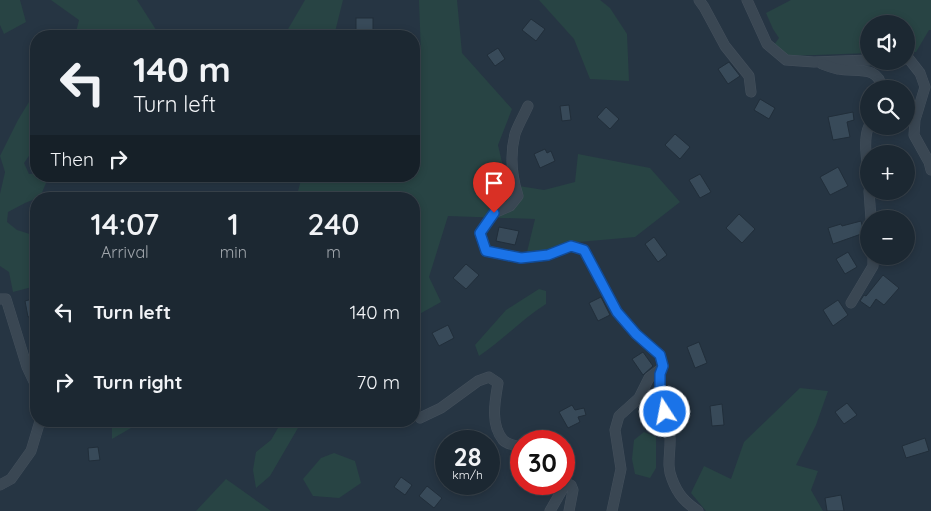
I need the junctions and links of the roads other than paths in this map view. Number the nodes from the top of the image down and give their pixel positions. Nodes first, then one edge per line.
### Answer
1 (699, 0) edge
2 (747, 0) edge
3 (860, 60) edge
4 (814, 62) junction
5 (915, 67) edge
6 (879, 80) edge
7 (751, 92) dead end
8 (528, 106) dead end
9 (931, 170) edge
10 (873, 265) edge
11 (0, 299) edge
12 (851, 302) dead end
13 (661, 370) junction
14 (30, 373) edge
15 (420, 418) dead end
16 (38, 427) edge
17 (510, 443) edge
18 (0, 485) edge
19 (558, 495) edge
20 (572, 495) edge
21 (550, 511) edge
22 (569, 511) edge
23 (612, 511) edge
24 (698, 511) edge

1 - 7 street
2 - 4 street
3 - 4 street
4 - 6 street
5 - 9 street
8 - 13 street
10 - 12 street
11 - 14 street
13 - 23 street
13 - 24 street
15 - 17 street
16 - 18 street
19 - 21 street
20 - 22 street

